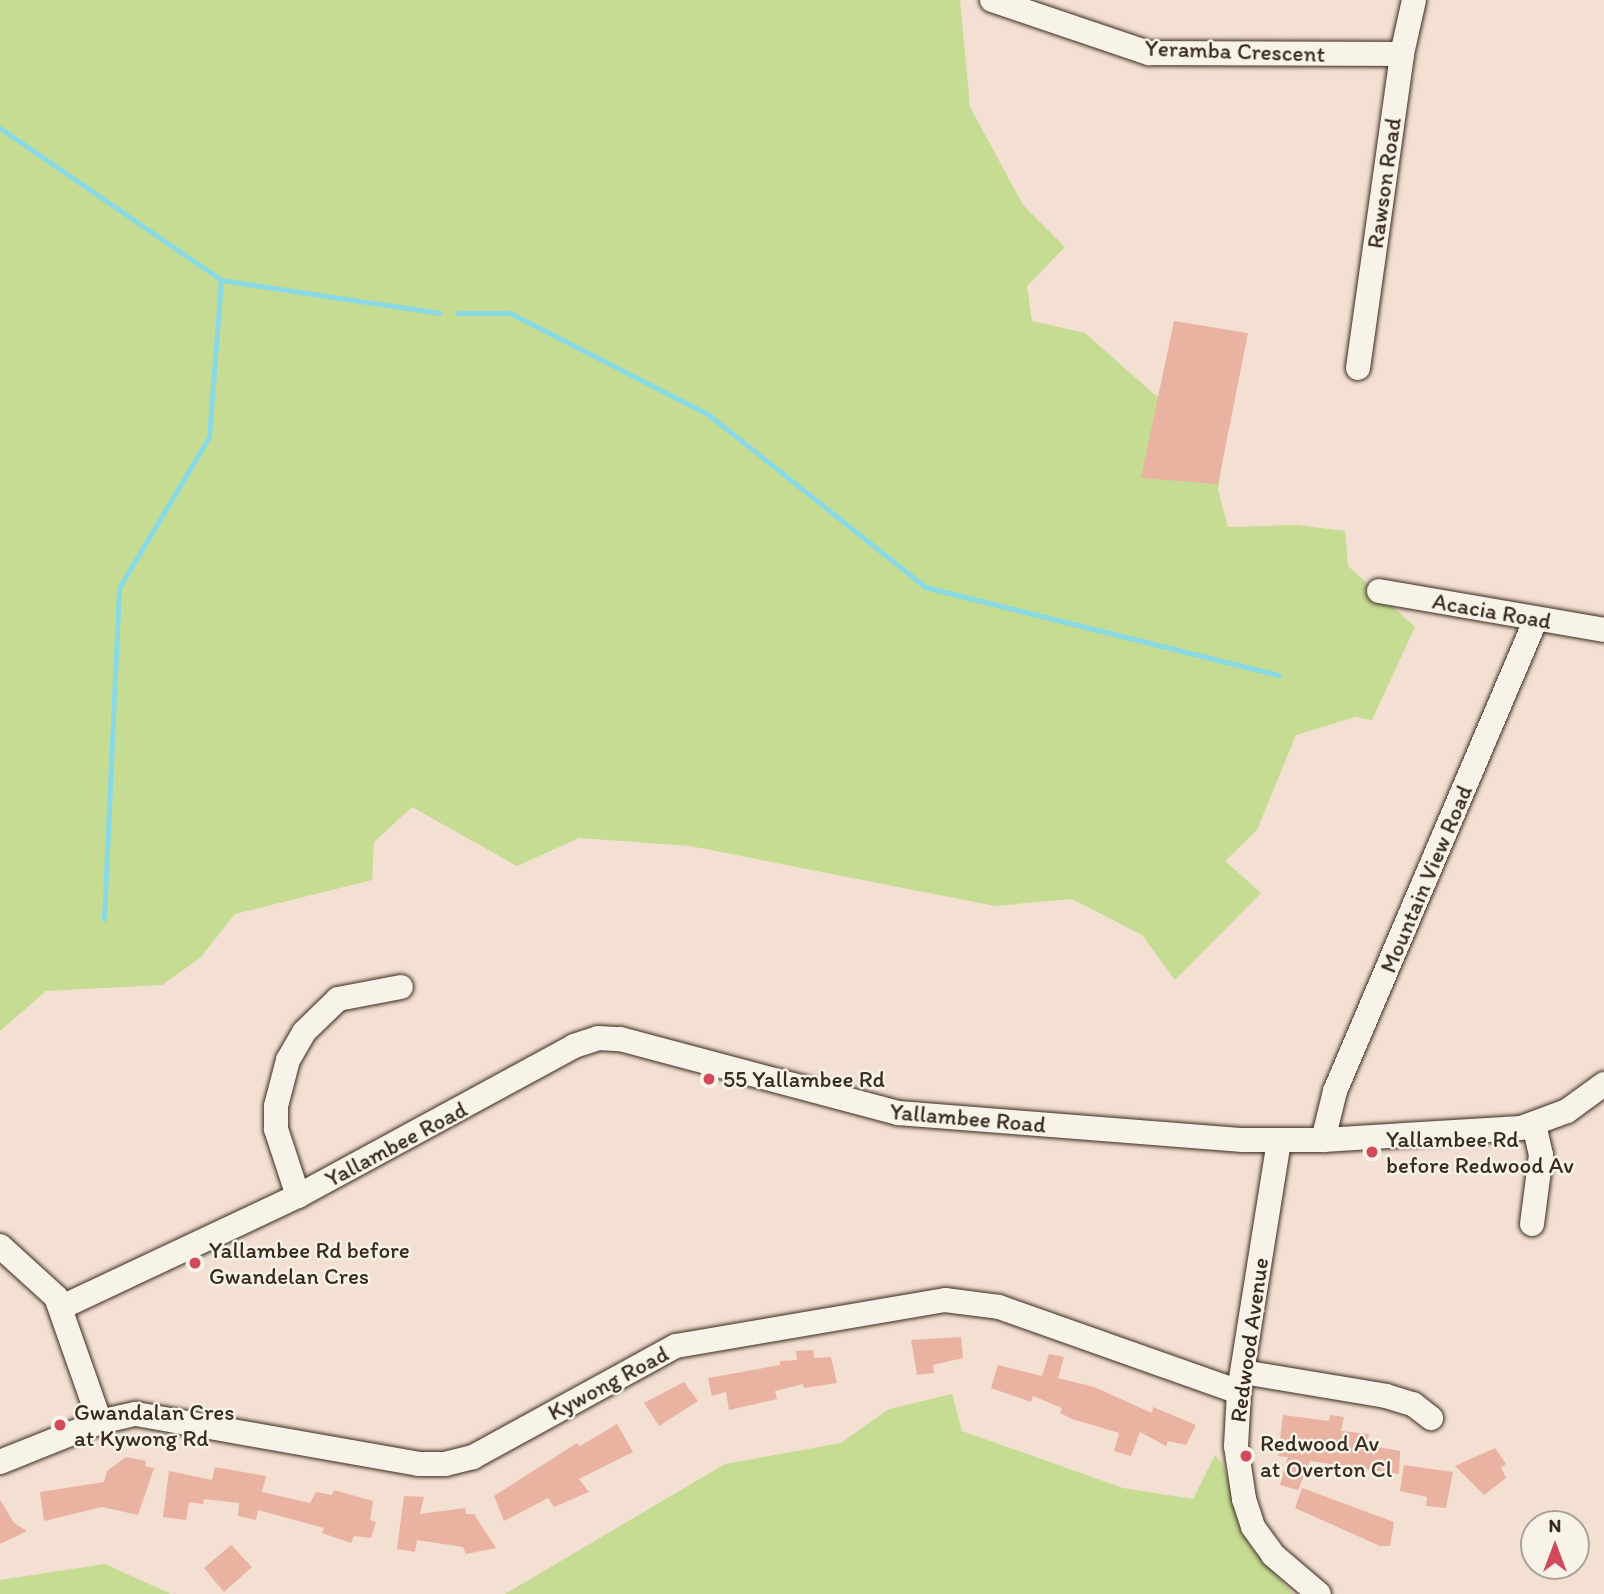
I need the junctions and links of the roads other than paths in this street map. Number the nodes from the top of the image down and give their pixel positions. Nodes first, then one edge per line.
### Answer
1 (992, 0) edge
2 (1415, 0) edge
3 (1402, 54) junction
4 (1358, 368) dead end
5 (1379, 591) dead end
6 (1536, 619) junction
7 (1604, 630) edge
8 (401, 987) dead end
9 (1604, 1084) edge
10 (1534, 1125) junction
11 (1323, 1140) junction
12 (1279, 1141) junction
13 (298, 1196) junction
14 (1532, 1224) dead end
15 (0, 1246) edge
16 (62, 1307) junction
17 (1241, 1382) junction
18 (1431, 1418) dead end
19 (100, 1422) junction
20 (0, 1462) edge
21 (1319, 1594) edge

1 - 3 street, Yeramba Crescent
2 - 3 street, Rawson Road
3 - 4 street, Rawson Road
5 - 6 street, Acacia Road
6 - 7 street, Acacia Road
6 - 11 street, Mountain View Road
8 - 13 street
9 - 10 street, Yallambee Road
10 - 11 street, Yallambee Road
10 - 14 street
11 - 12 street, Yallambee Road
12 - 13 street, Yallambee Road
12 - 17 street, Redwood Avenue
13 - 16 street, Yallambee Road
15 - 16 street
16 - 19 street
17 - 18 street, Kywong Road
17 - 19 street, Kywong Road
17 - 21 street, Redwood Avenue
19 - 20 street, Kywong Road

